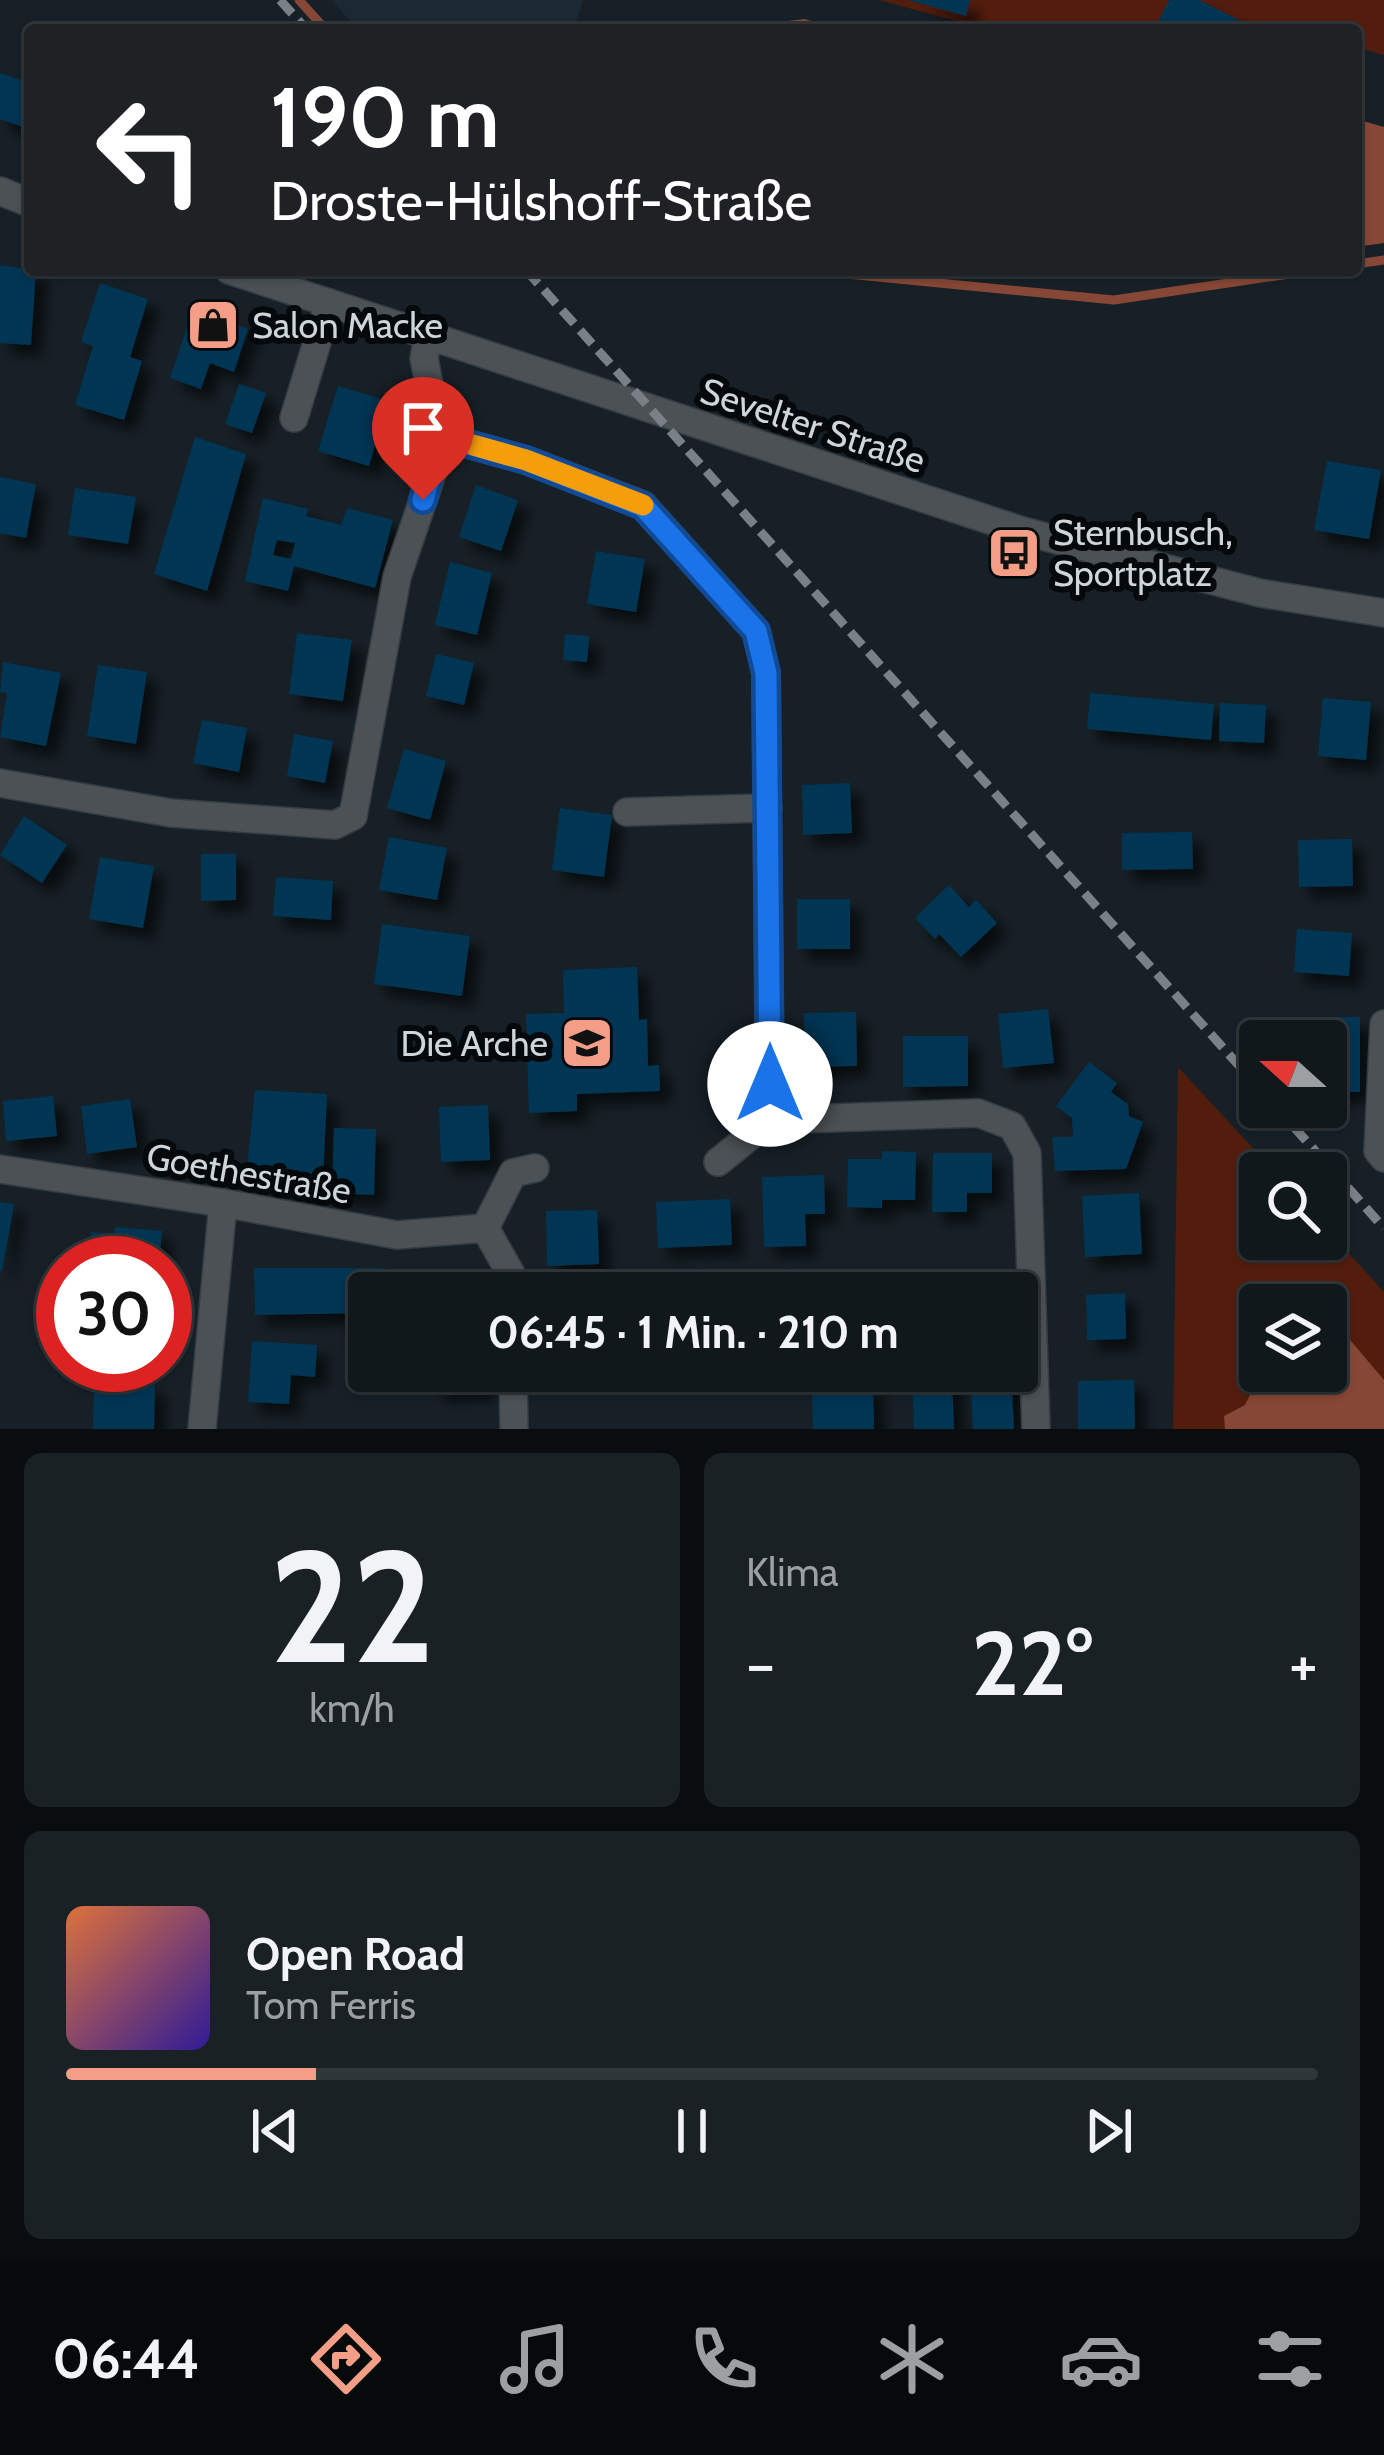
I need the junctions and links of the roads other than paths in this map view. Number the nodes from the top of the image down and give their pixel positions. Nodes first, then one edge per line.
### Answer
1 (247, 276) edge
2 (329, 304) junction
3 (428, 337) junction
4 (294, 418) dead end
5 (440, 436) junction
6 (1384, 613) edge
7 (0, 783) edge
8 (768, 808) junction
9 (627, 812) dead end
10 (1384, 1024) edge
11 (770, 1120) junction
12 (1384, 1158) edge
13 (718, 1162) dead end
14 (535, 1168) dead end
15 (0, 1169) edge
16 (224, 1203) junction
17 (485, 1228) junction
18 (510, 1272) edge
19 (1026, 1272) edge
20 (513, 1392) edge
21 (1031, 1392) edge
22 (202, 1429) edge
23 (514, 1429) edge
24 (1036, 1429) edge

1 - 2 street, Sevelter Straße
2 - 3 street, Sevelter Straße
2 - 4 street
3 - 5 street
3 - 6 street, Sevelter Straße
5 - 7 street
5 - 8 street
8 - 9 street
8 - 11 street
10 - 12 street
11 - 13 street
11 - 19 street
14 - 17 street
15 - 16 street, Goethestraße
16 - 17 street, Goethestraße
16 - 22 street
17 - 18 street
20 - 23 street
21 - 24 street

